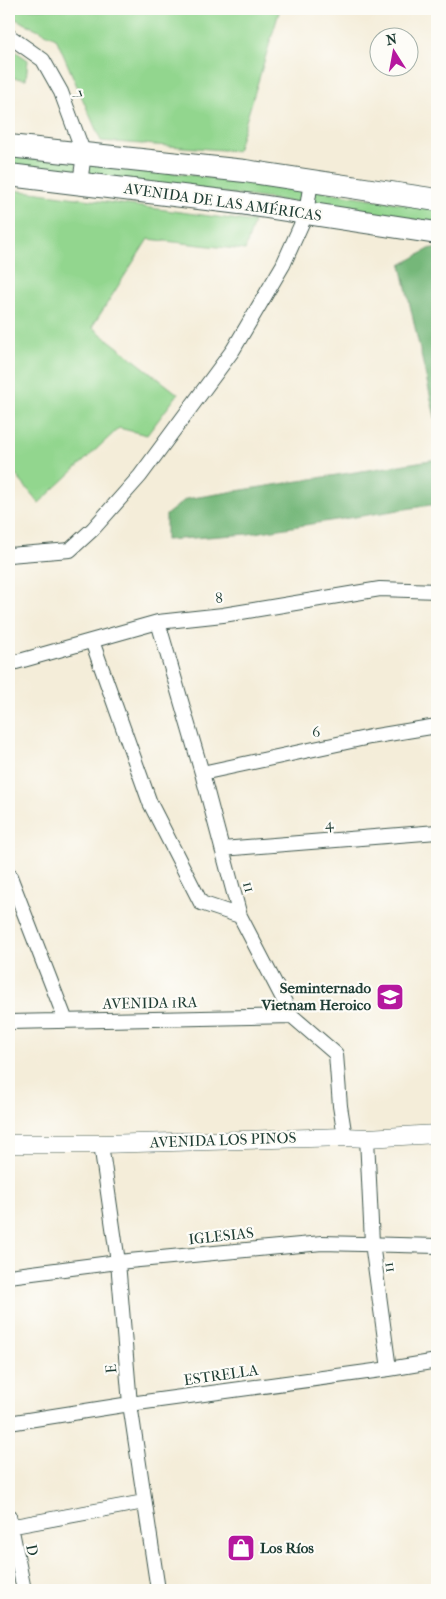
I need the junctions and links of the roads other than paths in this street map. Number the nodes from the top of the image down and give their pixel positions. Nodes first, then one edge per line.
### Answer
1 (9, 36) edge
2 (9, 146) edge
3 (84, 154) junction
4 (9, 175) edge
5 (311, 181) junction
6 (80, 183) junction
7 (437, 200) edge
8 (306, 214) junction
9 (437, 233) edge
10 (9, 555) edge
11 (437, 591) edge
12 (158, 622) junction
13 (92, 641) junction
14 (9, 664) edge
15 (437, 726) edge
16 (202, 773) junction
17 (437, 832) edge
18 (222, 849) junction
19 (9, 874) edge
20 (12, 889) edge
21 (240, 916) junction
22 (292, 1016) junction
23 (66, 1021) junction
24 (9, 1022) edge
25 (437, 1134) edge
26 (345, 1137) junction
27 (367, 1138) junction
28 (9, 1144) edge
29 (101, 1144) junction
30 (372, 1243) junction
31 (437, 1246) edge
32 (118, 1262) junction
33 (9, 1276) edge
34 (437, 1361) edge
35 (388, 1369) junction
36 (130, 1404) junction
37 (9, 1424) edge
38 (144, 1502) junction
39 (9, 1523) edge
40 (24, 1590) edge
41 (158, 1590) edge

1 - 3 street, 7
2 - 3 main road, AVENIDA DE LAS AMÉRICAS
3 - 5 main road, AVENIDA DE LAS AMÉRICAS
3 - 6 street, 7
4 - 6 main road, AVENIDA DE LAS AMÉRICAS
5 - 7 main road, AVENIDA DE LAS AMÉRICAS
5 - 8 street
6 - 8 main road, AVENIDA DE LAS AMÉRICAS
8 - 9 main road, AVENIDA DE LAS AMÉRICAS
8 - 10 street
11 - 12 street, 8
12 - 13 street, 8
12 - 16 street, 11
13 - 14 street, 8
13 - 21 street
15 - 16 street, 6
16 - 18 street, 11
17 - 18 street, 4
18 - 21 street, 11
19 - 20 street
20 - 23 street
21 - 22 street, 11
22 - 23 street, AVENIDA 1RA
22 - 26 street, 11
23 - 24 street, AVENIDA 1RA
25 - 27 street, AVENIDA LOS PINOS
26 - 27 street, AVENIDA LOS PINOS
26 - 29 street, AVENIDA LOS PINOS
27 - 30 street, 11
28 - 29 street, AVENIDA LOS PINOS
29 - 32 street, E
30 - 31 street, IGLESIAS
30 - 32 street, IGLESIAS
30 - 35 street, 11
32 - 33 street, IGLESIAS
32 - 36 street, E
34 - 35 street, ESTRELLA
35 - 36 street, ESTRELLA
36 - 37 street, ESTRELLA
36 - 38 street, E
38 - 39 street
38 - 41 street, E
39 - 40 street, D

